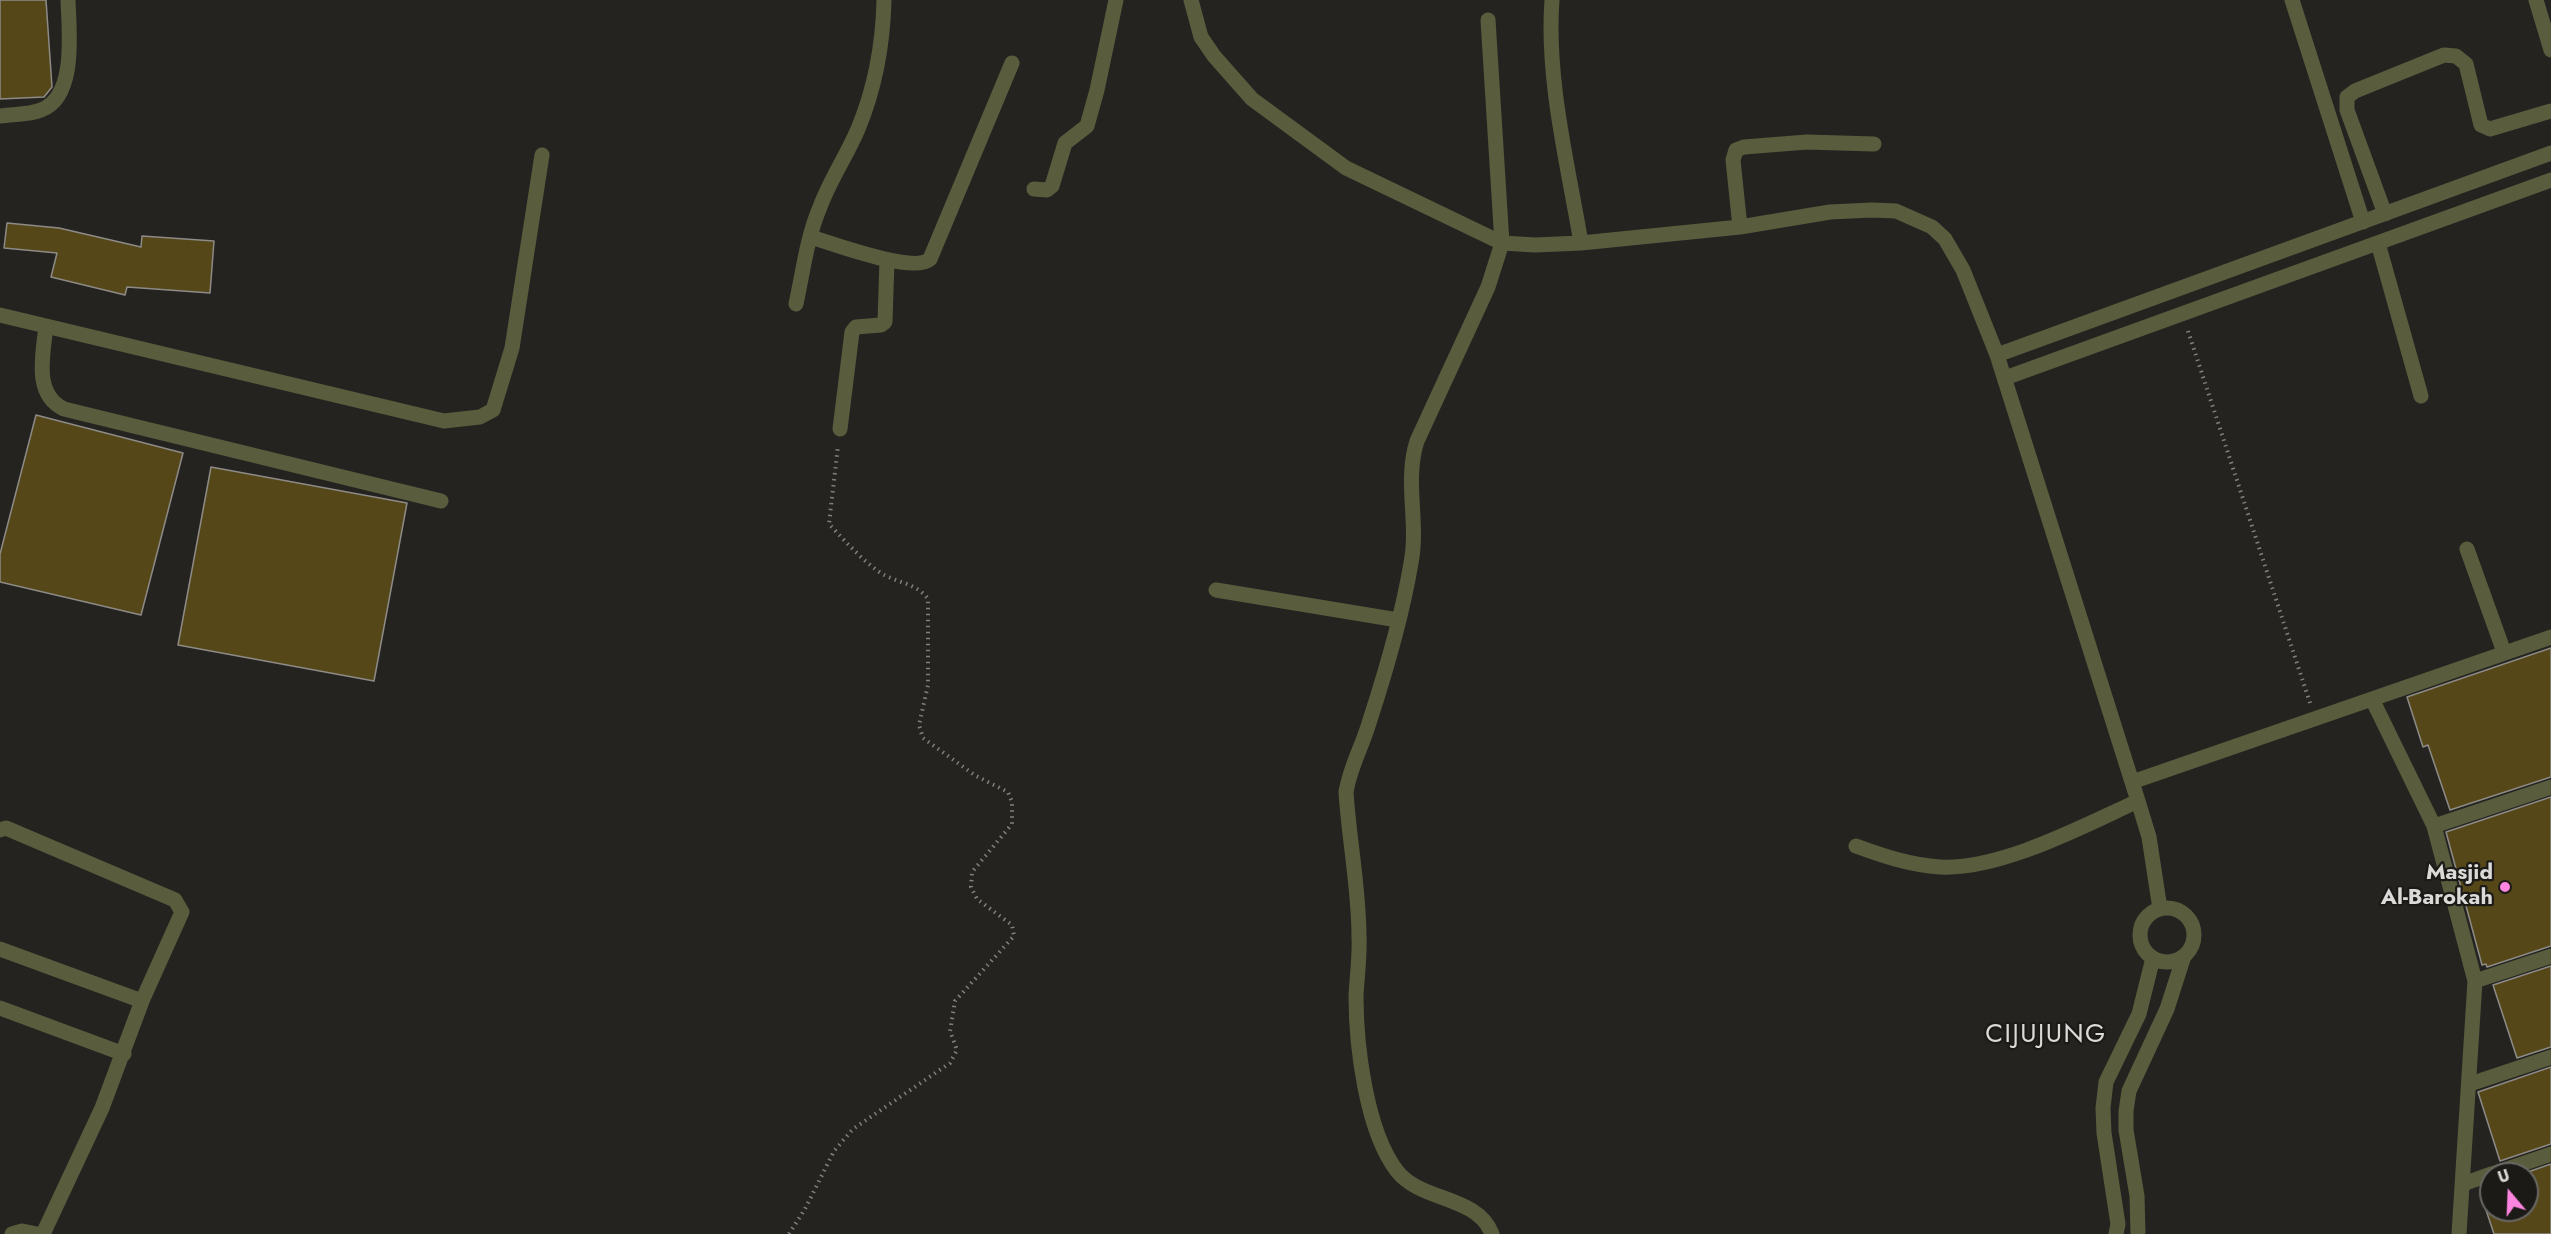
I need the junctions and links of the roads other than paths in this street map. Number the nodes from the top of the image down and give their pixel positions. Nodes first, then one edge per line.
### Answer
1 (68, 0) edge
2 (884, 0) edge
3 (1116, 0) edge
4 (1191, 0) edge
5 (1552, 0) edge
6 (2292, 0) edge
7 (2536, 0) edge
8 (1488, 20) dead end
9 (2551, 50) edge
10 (1012, 63) dead end
11 (2551, 111) edge
12 (0, 116) edge
13 (1874, 144) dead end
14 (2551, 153) edge
15 (542, 155) dead end
16 (2551, 180) edge
17 (1034, 189) dead end
18 (2385, 214) junction
19 (2363, 222) junction
20 (1740, 227) junction
21 (811, 237) junction
22 (1502, 243) junction
23 (1581, 243) junction
24 (2378, 243) junction
25 (887, 260) junction
26 (796, 304) dead end
27 (0, 315) edge
28 (46, 326) junction
29 (1997, 355) junction
30 (2005, 378) junction
31 (2421, 396) dead end
32 (840, 429) road end
33 (441, 501) dead end
34 (2467, 549) dead end
35 (1216, 590) dead end
36 (1398, 620) junction
37 (2551, 637) edge
38 (2504, 652) junction
39 (2372, 699) junction
40 (2132, 782) junction
41 (2551, 787) edge
42 (2138, 801) junction
43 (2434, 826) junction
44 (0, 830) edge
45 (1856, 846) dead end
46 (2160, 909) junction
47 (0, 949) edge
48 (2184, 956) junction
49 (2551, 956) edge
50 (2153, 958) junction
51 (2475, 981) junction
52 (142, 1001) junction
53 (0, 1008) edge
54 (124, 1054) junction
55 (2551, 1057) edge
56 (2470, 1084) junction
57 (2551, 1154) edge
58 (2527, 1162) edge
59 (2479, 1178) edge
60 (2463, 1184) junction
61 (12, 1234) edge
62 (37, 1234) edge
63 (43, 1234) edge
64 (1492, 1234) edge
65 (2116, 1234) edge
66 (2138, 1234) edge
67 (2459, 1234) edge

1 - 12 street
2 - 21 street
3 - 17 street
4 - 22 street
5 - 23 street
6 - 19 street
7 - 9 street
8 - 22 street
10 - 25 street
11 - 18 street
13 - 20 street
14 - 18 street
15 - 28 street
16 - 24 street
18 - 19 street
19 - 29 street
20 - 23 street
20 - 29 street
21 - 25 street
21 - 26 street
22 - 23 street
22 - 36 street
24 - 30 street
24 - 31 street
25 - 32 street
27 - 28 street
28 - 33 street
29 - 30 street
30 - 40 street
34 - 38 street
35 - 36 street
36 - 64 street
37 - 38 street
38 - 39 street
39 - 40 street
39 - 43 street
40 - 42 street
41 - 43 street
42 - 45 street
42 - 46 street
43 - 51 street
44 - 52 street
46 - 48 street
46 - 50 street
47 - 52 street
48 - 50 street
48 - 66 street
49 - 51 street
50 - 65 street
51 - 56 street
52 - 54 street
53 - 54 street
54 - 63 street
55 - 56 street
56 - 60 street
57 - 58 street
59 - 60 street
60 - 67 street
61 - 62 street

